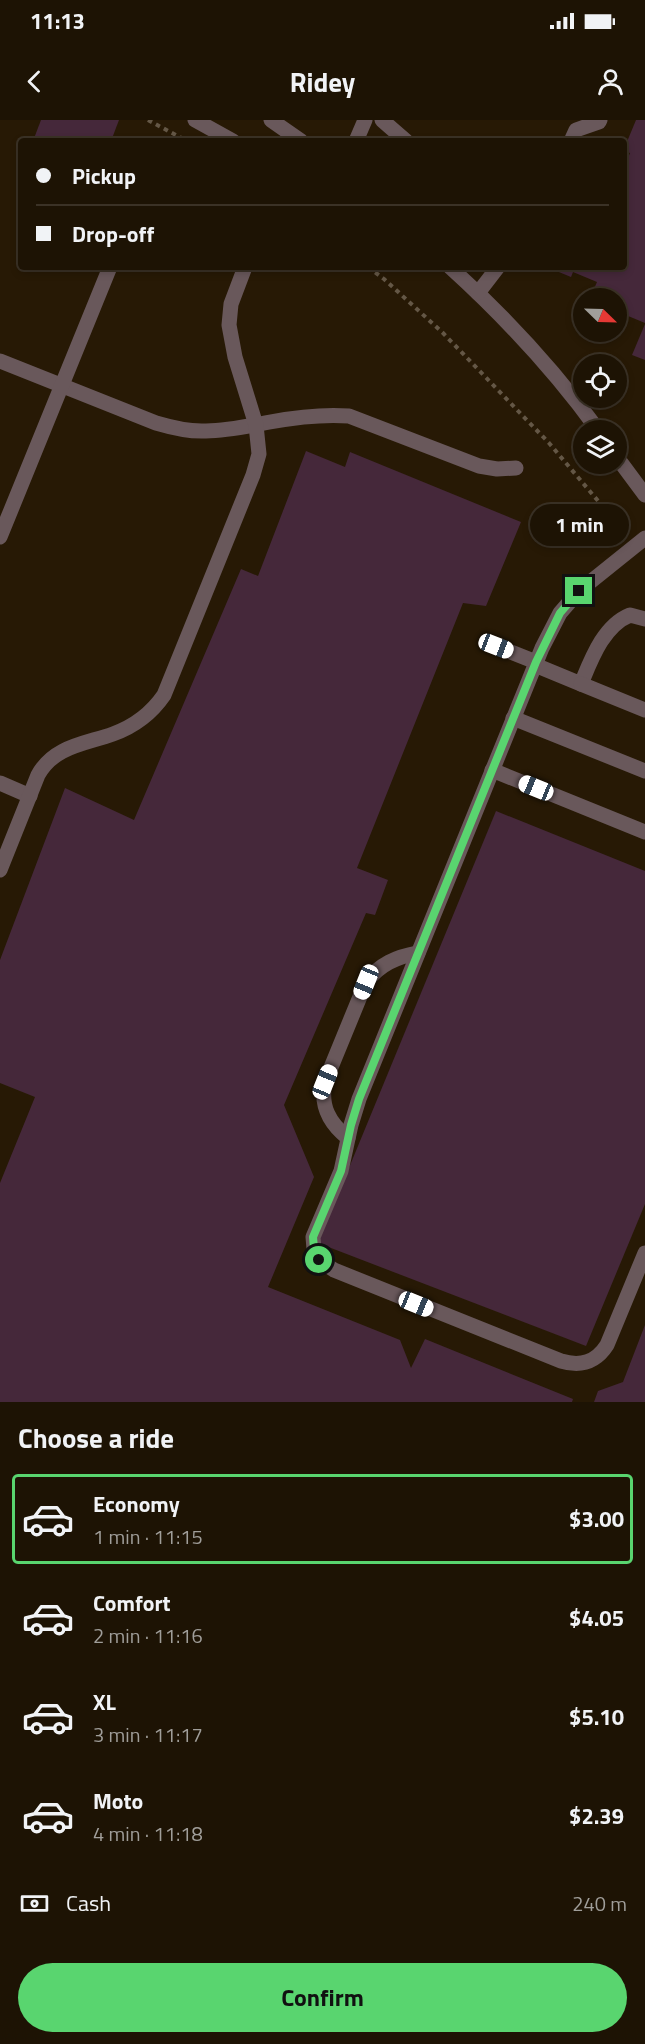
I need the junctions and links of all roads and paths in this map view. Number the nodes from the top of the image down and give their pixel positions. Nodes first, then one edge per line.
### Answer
1 (148, 120) edge
2 (195, 120) edge
3 (271, 120) edge
4 (365, 120) edge
5 (382, 120) edge
6 (600, 120) edge
7 (181, 138) edge
8 (228, 138) edge
9 (297, 138) edge
10 (357, 138) edge
11 (403, 138) edge
12 (573, 138) edge
13 (109, 270) edge
14 (244, 270) edge
15 (372, 270) edge
16 (453, 270) edge
17 (496, 270) edge
18 (478, 293) junction
19 (0, 361) edge
20 (62, 385) junction
21 (591, 420) edge
22 (256, 425) junction
23 (516, 468) dead end
24 (627, 471) edge
25 (645, 495) edge
26 (622, 528) dead end
27 (0, 537) edge
28 (645, 538) edge
29 (645, 619) edge
30 (496, 646) dead end
31 (535, 663) junction
32 (581, 684) junction
33 (645, 710) edge
34 (513, 718) junction
35 (492, 770) junction
36 (645, 771) edge
37 (0, 783) edge
38 (30, 796) junction
39 (645, 832) edge
40 (0, 870) edge
41 (418, 953) junction
42 (348, 1138) junction
43 (645, 1253) edge

1 - 7 path
2 - 8 street
3 - 9 street
4 - 10 street
5 - 11 street
6 - 12 street
13 - 20 street
14 - 22 street
15 - 26 path
16 - 18 street
17 - 18 street
18 - 21 street
19 - 20 street
20 - 22 street
20 - 27 street
22 - 23 street
22 - 38 street
24 - 25 street
28 - 31 street
29 - 32 street
30 - 31 street
31 - 32 street
31 - 34 street
32 - 33 street
34 - 35 street
34 - 36 street
35 - 39 street
35 - 41 street
37 - 38 street
38 - 40 street
41 - 42 street
41 - 42 street
42 - 43 street

